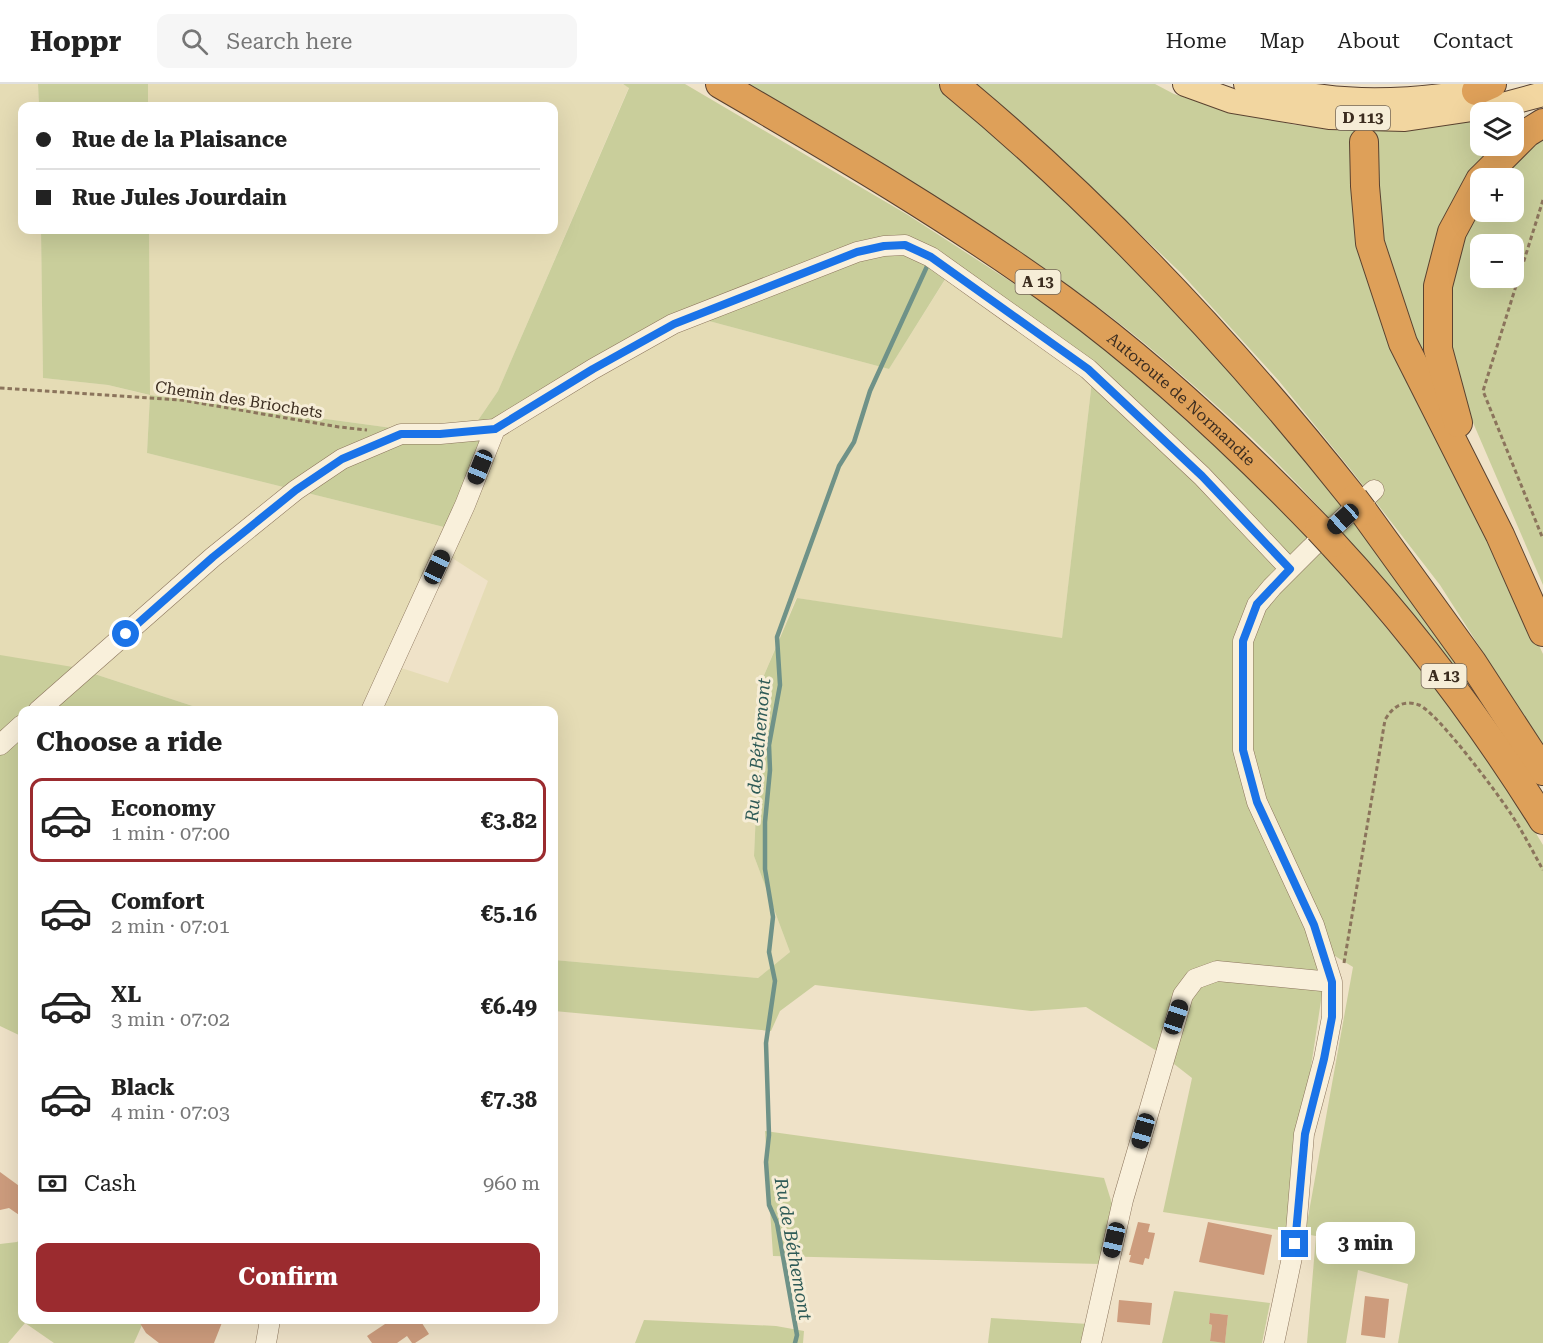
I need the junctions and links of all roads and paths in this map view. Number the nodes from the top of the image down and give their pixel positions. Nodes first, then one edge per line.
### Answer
1 (720, 84) edge
2 (954, 84) edge
3 (1185, 84) edge
4 (1246, 84) edge
5 (1503, 84) edge
6 (1484, 87) edge
7 (1543, 94) edge
8 (1543, 123) edge
9 (1364, 142) dead end
10 (1492, 168) edge
11 (1470, 199) edge
12 (1543, 200) edge
13 (0, 388) edge
14 (495, 429) junction
15 (370, 430) dead end
16 (1364, 500) junction
17 (1500, 535) junction
18 (1543, 539) edge
19 (1290, 569) junction
20 (1543, 632) edge
21 (44, 706) edge
22 (372, 706) edge
23 (18, 729) edge
24 (0, 745) edge
25 (1543, 771) edge
26 (1543, 820) edge
27 (1543, 870) edge
28 (1332, 982) junction
29 (269, 1324) edge
30 (266, 1343) edge
31 (1091, 1343) edge
32 (1274, 1343) edge

1 - 26 highway, Autoroute de Normandie / A 13
2 - 16 highway, A 13
3 - 7 main road, D 113
4 - 6 main road, D 113
5 - 6 main road, D 113
8 - 10 highway
9 - 17 highway
11 - 17 highway
12 - 18 path
13 - 15 path, Chemin des Briochets
14 - 19 street
14 - 21 street
14 - 22 street
16 - 19 street
16 - 25 highway, A 13
17 - 20 highway
19 - 28 street
23 - 24 street
27 - 28 path
28 - 31 street
28 - 32 street
29 - 30 street

